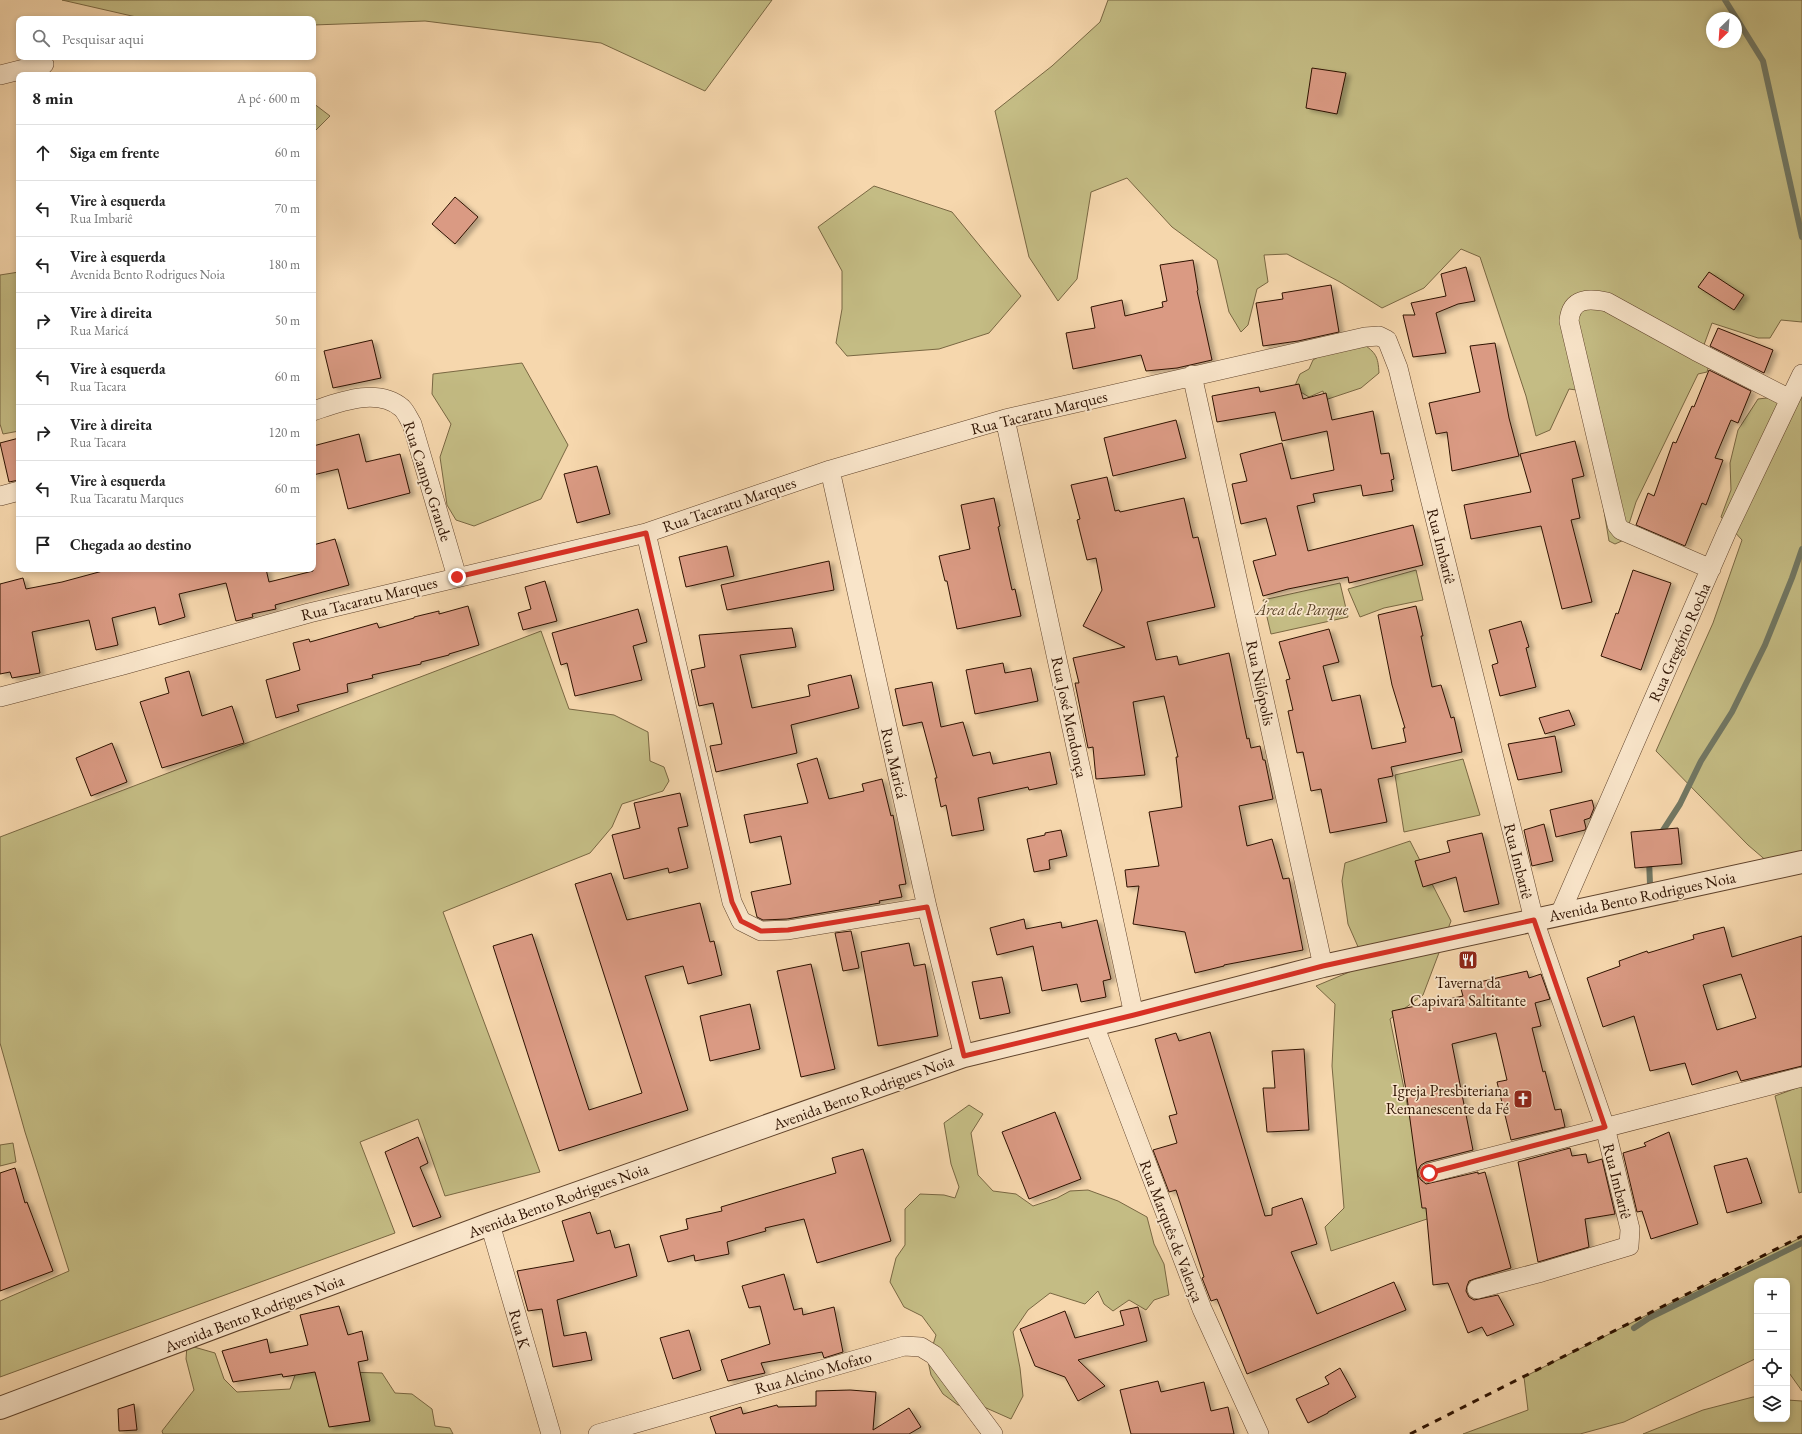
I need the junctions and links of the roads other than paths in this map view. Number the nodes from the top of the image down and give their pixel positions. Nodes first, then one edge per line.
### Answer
1 (44, 64) dead end
2 (0, 75) edge
3 (1365, 337) joint
4 (1802, 374) edge
5 (1192, 375) junction
6 (1790, 399) junction
7 (316, 410) edge
8 (1005, 419) junction
9 (830, 470) junction
10 (16, 492) edge
11 (0, 496) edge
12 (646, 533) junction
13 (1711, 569) junction
14 (457, 577) junction
15 (0, 697) edge
16 (1802, 862) edge
17 (927, 907) junction
18 (1560, 914) junction
19 (1534, 920) junction
20 (1323, 966) junction
21 (1134, 1015) junction
22 (1094, 1025) junction
23 (964, 1056) junction
24 (1802, 1077) edge
25 (1605, 1127) junction
26 (1429, 1173) dead end
27 (490, 1224) junction
28 (1477, 1289) dead end
29 (0, 1408) edge
30 (551, 1434) edge
31 (598, 1434) edge
32 (993, 1434) edge
33 (1259, 1434) edge

1 - 2 street
3 - 5 street, Rua Tacaratu Marques
3 - 19 street, Rua Imbariê
4 - 6 street, Rua Gregório Rocha
5 - 8 street, Rua Tacaratu Marques
5 - 20 street, Rua Nilópolis
6 - 13 street, Rua Gregório Rocha
6 - 13 street
7 - 14 street, Rua Campo Grande
8 - 9 street, Rua Tacaratu Marques
8 - 21 street, Rua José Mendonça
9 - 12 street, Rua Tacaratu Marques
9 - 17 street, Rua Maricá
10 - 11 street
12 - 14 street, Rua Tacaratu Marques
12 - 17 street
13 - 18 street, Rua Gregório Rocha
14 - 15 street, Rua Tacaratu Marques
16 - 18 street, Avenida Bento Rodrigues Noia
17 - 23 street, Rua Maricá
18 - 19 street, Avenida Bento Rodrigues Noia
19 - 20 street, Avenida Bento Rodrigues Noia
19 - 25 street, Rua Imbariê
20 - 21 street, Avenida Bento Rodrigues Noia
21 - 22 street, Avenida Bento Rodrigues Noia
22 - 23 street, Avenida Bento Rodrigues Noia
22 - 33 street, Rua Marquês de Valença
23 - 27 street, Avenida Bento Rodrigues Noia
24 - 25 street
25 - 26 street
25 - 28 street, Rua Imbariê
27 - 29 street, Avenida Bento Rodrigues Noia
27 - 30 street, Rua K
31 - 32 street, Rua Alcino Mofato

